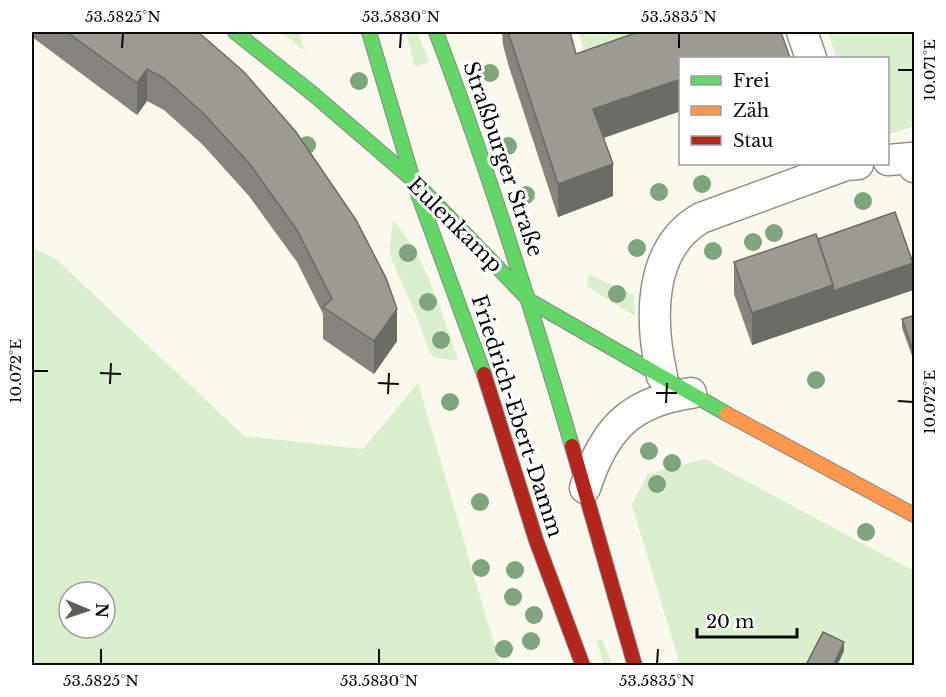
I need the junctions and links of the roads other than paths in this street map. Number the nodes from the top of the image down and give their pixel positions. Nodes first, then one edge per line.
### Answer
1 (235, 32) edge
2 (369, 32) edge
3 (436, 32) edge
4 (802, 32) edge
5 (811, 57) edge
6 (889, 160) edge
7 (847, 165) edge
8 (915, 167) edge
9 (413, 180) junction
10 (530, 301) junction
11 (662, 376) junction
12 (691, 393) junction
13 (585, 488) junction
14 (915, 515) edge
15 (582, 666) edge
16 (635, 666) edge

1 - 9 main road, Eulenkamp
2 - 9 main road
3 - 10 main road, Straßburger Straße
4 - 5 street
6 - 8 street
7 - 11 street
9 - 10 main road, Eulenkamp
9 - 15 main road, Friedrich-Ebert-Damm
10 - 11 main road, Eulenkamp
10 - 13 main road, Friedrich-Ebert-Damm
11 - 12 main road, Eulenkamp
12 - 13 street
12 - 14 main road, Eulenkamp
13 - 16 main road, Friedrich-Ebert-Damm

